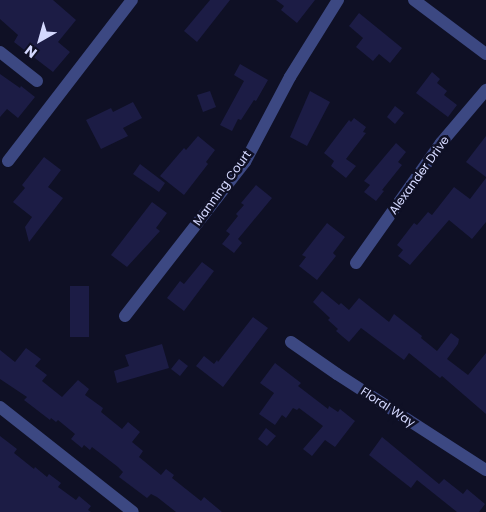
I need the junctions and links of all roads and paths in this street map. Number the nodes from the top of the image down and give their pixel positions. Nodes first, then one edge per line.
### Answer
1 (132, 0) edge
2 (338, 0) edge
3 (414, 0) edge
4 (430, 5) edge
5 (0, 52) edge
6 (486, 54) edge
7 (37, 81) dead end
8 (486, 90) edge
9 (8, 161) dead end
10 (356, 263) dead end
11 (125, 316) dead end
12 (291, 342) dead end
13 (0, 407) edge
14 (486, 470) edge
15 (133, 512) edge

1 - 9 street
2 - 11 street, Manning Court
3 - 4 street
4 - 6 street
5 - 7 street
8 - 10 street, Alexander Drive
12 - 14 street, Floral Way
13 - 15 street

